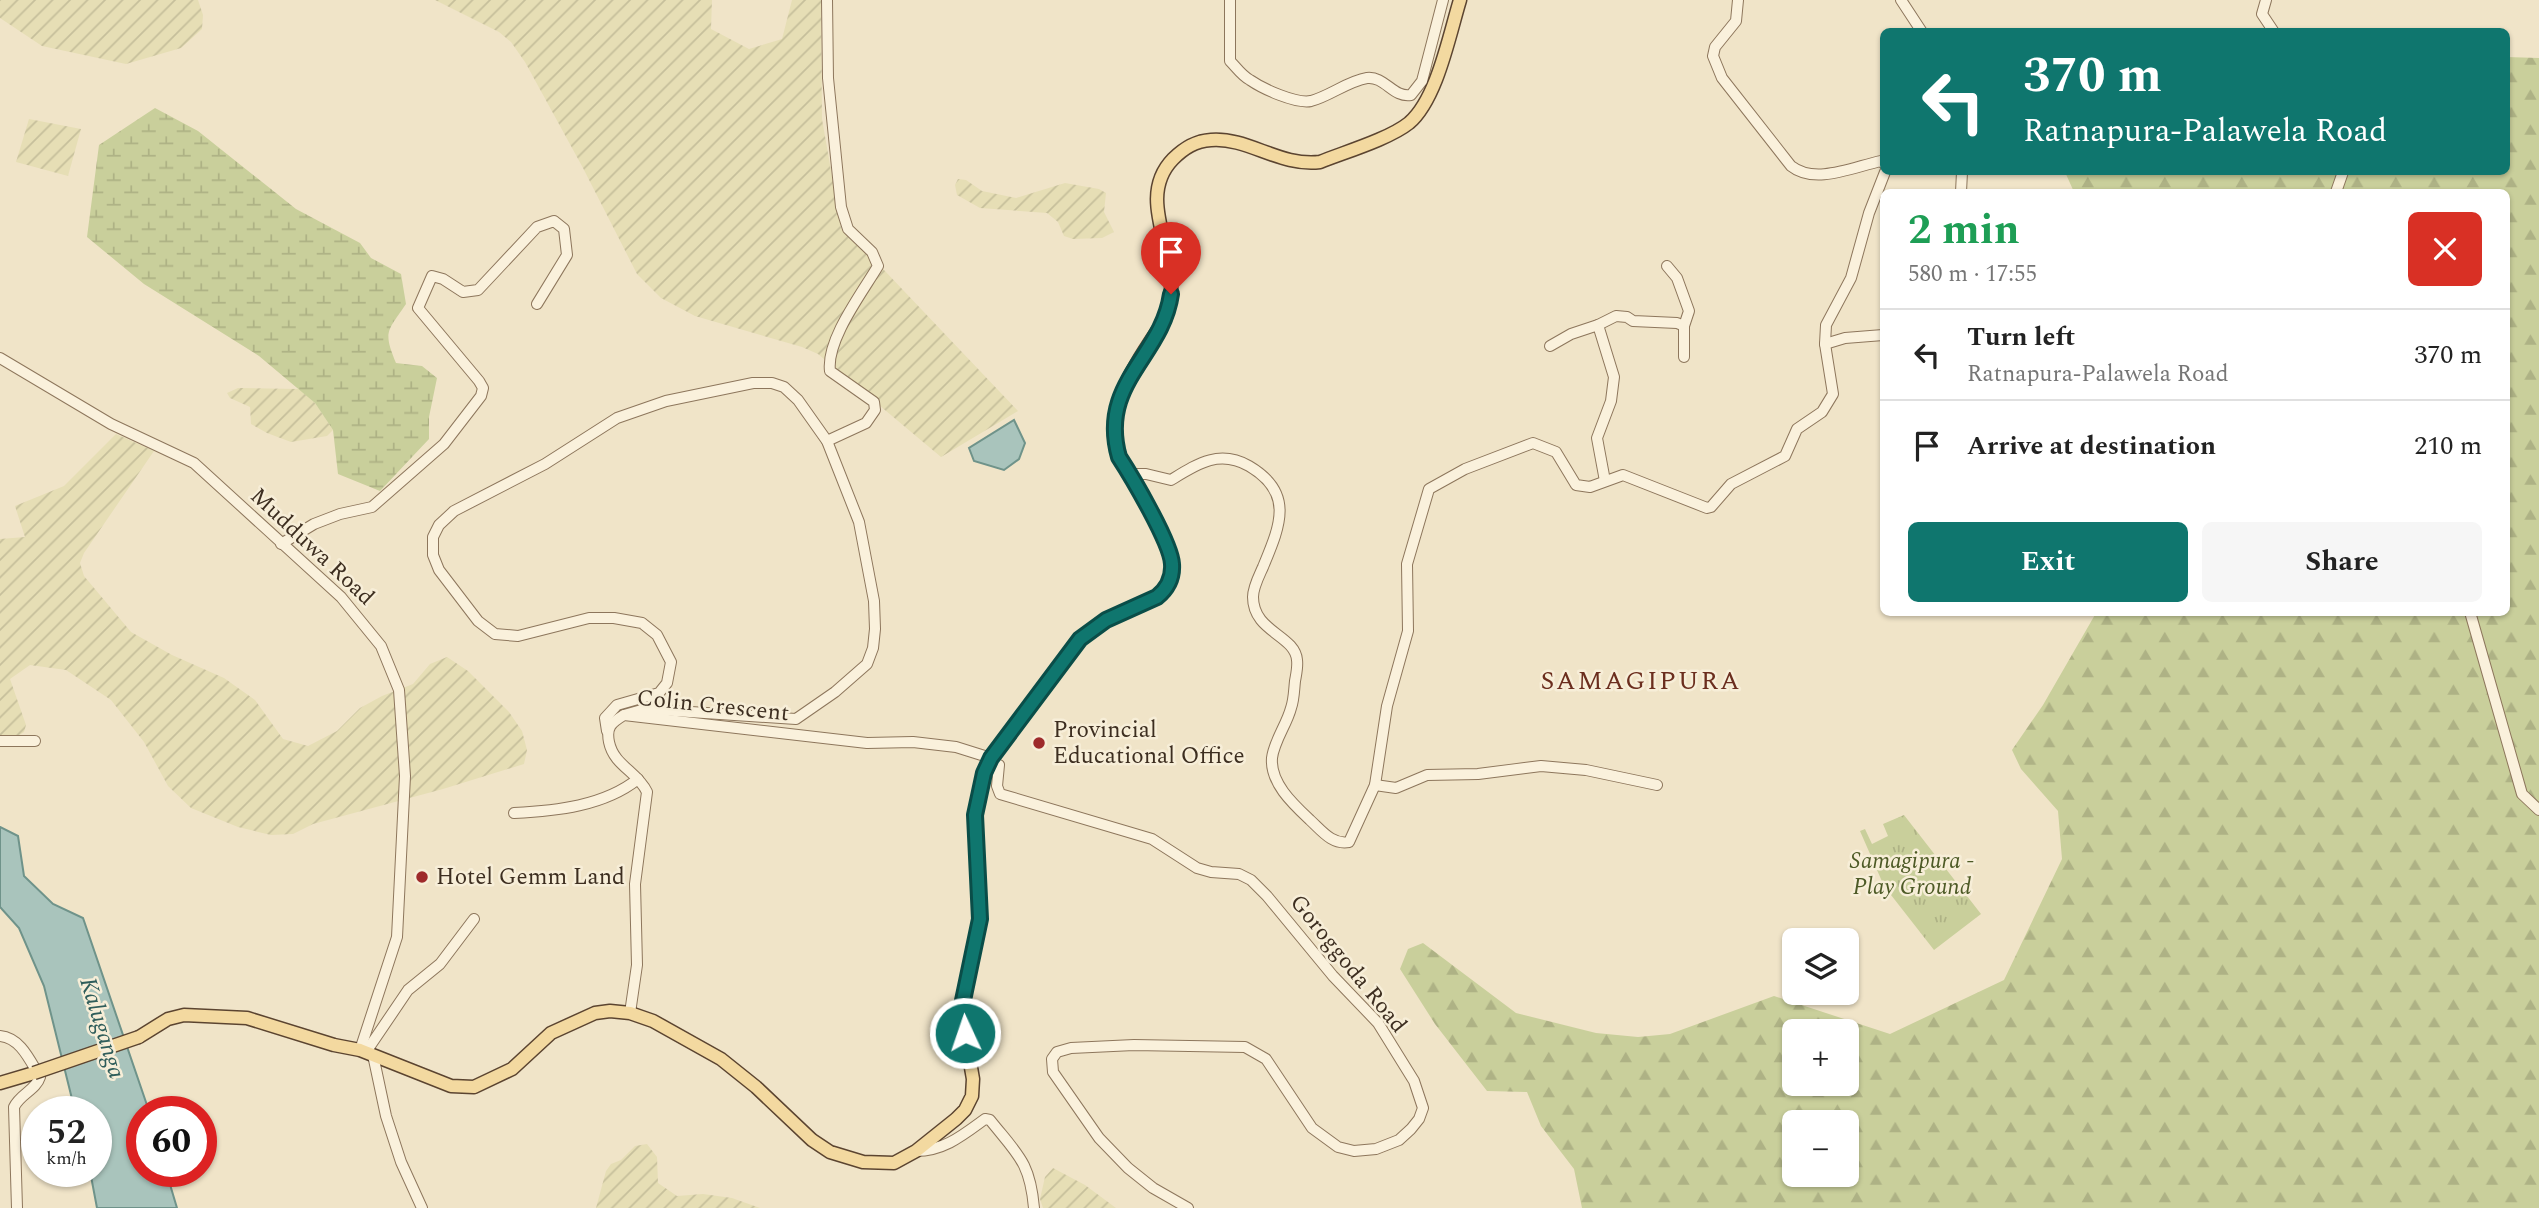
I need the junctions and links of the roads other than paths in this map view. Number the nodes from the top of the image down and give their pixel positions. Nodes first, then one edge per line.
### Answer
1 (827, 0) edge
2 (1230, 0) edge
3 (1443, 0) edge
4 (1460, 0) edge
5 (1738, 0) edge
6 (1901, 0) edge
7 (2266, 0) edge
8 (1919, 28) edge
9 (2271, 28) edge
10 (1880, 160) edge
11 (1884, 175) edge
12 (1667, 265) dead end
13 (537, 304) dead end
14 (1598, 325) junction
15 (1684, 326) junction
16 (1880, 335) edge
17 (1825, 344) junction
18 (1550, 346) dead end
19 (1684, 357) dead end
20 (0, 358) edge
21 (827, 441) junction
22 (1130, 474) junction
23 (1605, 481) junction
24 (281, 544) junction
25 (2471, 616) edge
26 (624, 715) junction
27 (607, 731) junction
28 (0, 741) edge
29 (35, 741) dead end
30 (990, 760) junction
31 (638, 779) junction
32 (1375, 785) junction
33 (1657, 785) dead end
34 (2539, 810) edge
35 (514, 813) dead end
36 (474, 919) dead end
37 (630, 1013) junction
38 (0, 1036) edge
39 (366, 1052) junction
40 (0, 1083) edge
41 (916, 1151) junction
42 (17, 1208) edge
43 (422, 1208) edge
44 (1034, 1208) edge
45 (1188, 1208) edge

1 - 21 street
2 - 3 street
4 - 22 main road
5 - 10 street
6 - 8 street
7 - 9 street
11 - 17 street
12 - 15 street
13 - 24 street
14 - 15 street
14 - 18 street
14 - 23 street
15 - 19 street
16 - 17 street
17 - 23 street
20 - 24 street, Mudduwa Road
21 - 26 street
21 - 27 street
22 - 30 main road
22 - 32 street
23 - 32 street
24 - 39 street, Mudduwa Road
25 - 34 street
26 - 27 street, Colin Crescent
26 - 30 street, Colin Crescent
27 - 31 street
28 - 29 street
30 - 41 main road
30 - 45 street, Goroggoda Road
31 - 35 street
31 - 37 street
32 - 33 street
36 - 39 street
37 - 39 main road
37 - 41 main road
38 - 42 street
39 - 40 main road, bridge
39 - 43 street
41 - 44 street

